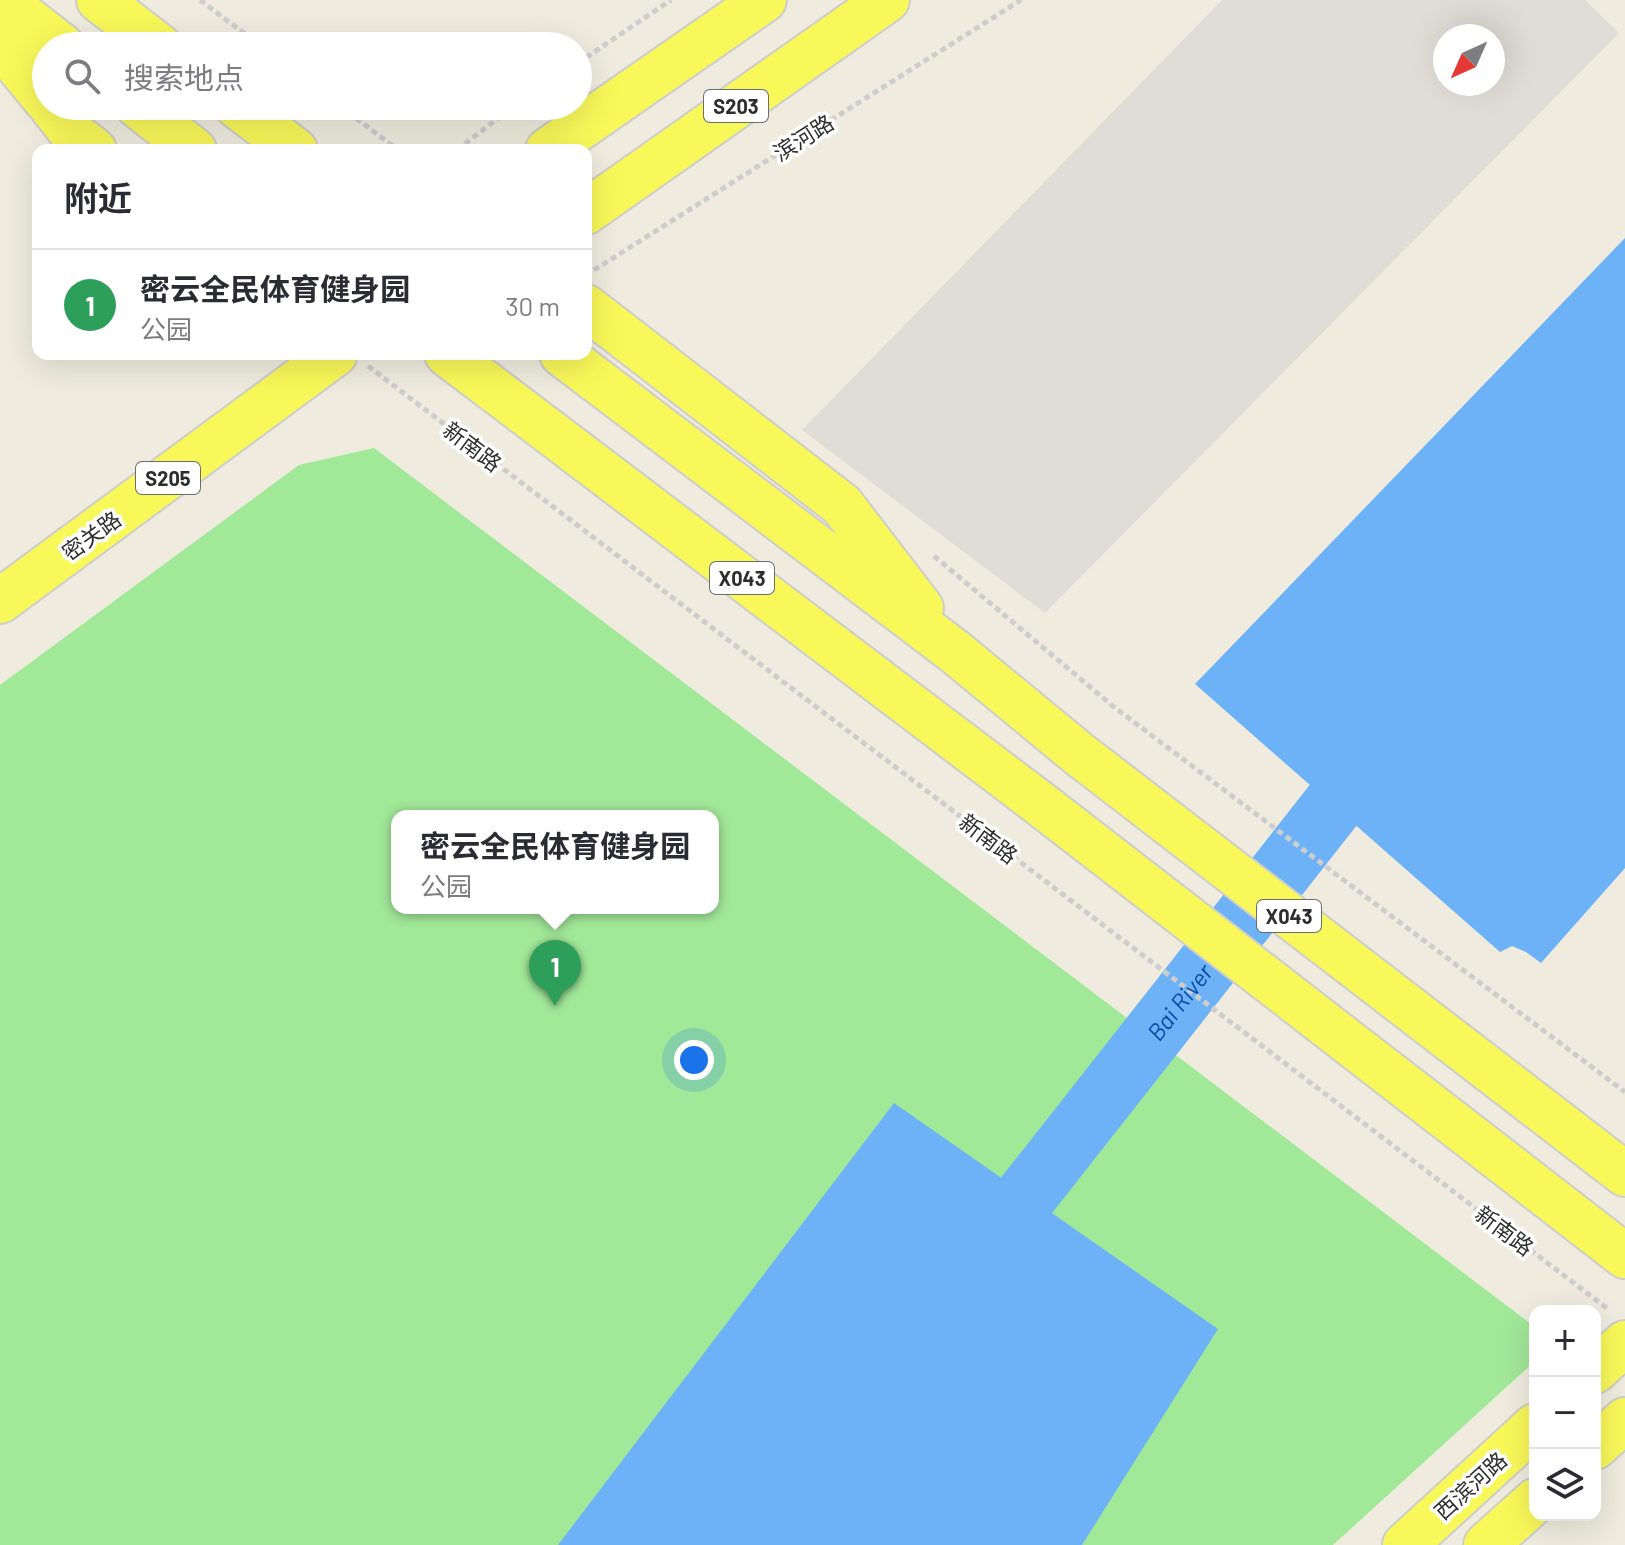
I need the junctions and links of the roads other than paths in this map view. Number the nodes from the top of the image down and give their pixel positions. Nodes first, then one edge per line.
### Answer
1 (3, 0) edge
2 (99, 0) edge
3 (764, 0) edge
4 (887, 0) edge
5 (44, 32) edge
6 (141, 32) edge
7 (0, 44) edge
8 (32, 83) edge
9 (592, 119) edge
10 (62, 120) edge
11 (156, 120) edge
12 (255, 120) edge
13 (591, 120) edge
14 (86, 144) edge
15 (186, 144) edge
16 (287, 144) edge
17 (557, 144) edge
18 (592, 208) edge
19 (592, 312) edge
20 (349, 360) edge
21 (455, 360) edge
22 (570, 360) edge
23 (0, 601) edge
24 (954, 651) junction
25 (1625, 1174) edge
26 (1625, 1256) edge
27 (1620, 1329) edge
28 (1601, 1361) edge
29 (1625, 1420) edge
30 (1529, 1431) edge
31 (1601, 1442) edge
32 (1529, 1506) edge
33 (1405, 1545) edge
34 (1486, 1545) edge

1 - 5 main road
2 - 6 main road
3 - 9 main road
4 - 18 main road, S203
7 - 8 main road
10 - 14 main road
11 - 15 main road
12 - 16 main road
13 - 17 main road
19 - 24 main road
20 - 23 main road, 密关路 / S205
21 - 26 main road, X043
22 - 24 main road, X043
24 - 25 main road, X043
27 - 28 main road
29 - 31 main road
30 - 33 main road, 西滨河路
32 - 34 main road

